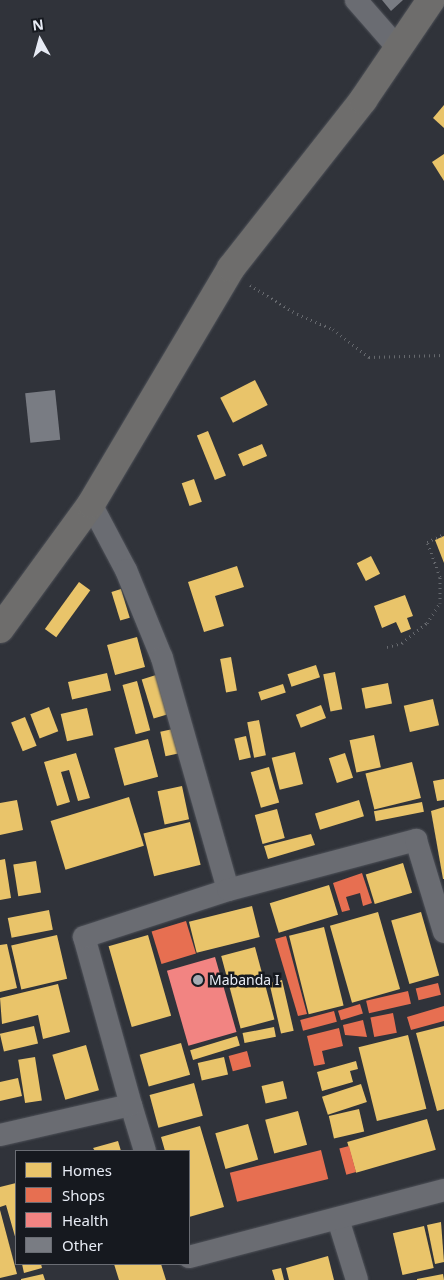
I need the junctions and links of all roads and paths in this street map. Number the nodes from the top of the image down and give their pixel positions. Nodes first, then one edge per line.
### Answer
1 (356, 0) edge
2 (431, 0) edge
3 (397, 47) junction
4 (231, 268) junction
5 (444, 355) edge
6 (91, 504) junction
7 (444, 534) edge
8 (0, 629) edge
9 (387, 647) dead end
10 (228, 890) junction
11 (444, 932) edge
12 (131, 1105) junction
13 (0, 1135) edge
14 (145, 1150) edge
15 (444, 1190) edge
16 (338, 1219) junction
17 (190, 1257) edge
18 (357, 1280) edge

1 - 3 street
2 - 3 highway
3 - 4 highway
4 - 5 path
4 - 6 highway
6 - 8 highway
6 - 10 street
7 - 9 path
10 - 11 street
10 - 12 street
12 - 13 street
12 - 14 street
15 - 16 street
16 - 17 street
16 - 18 street

